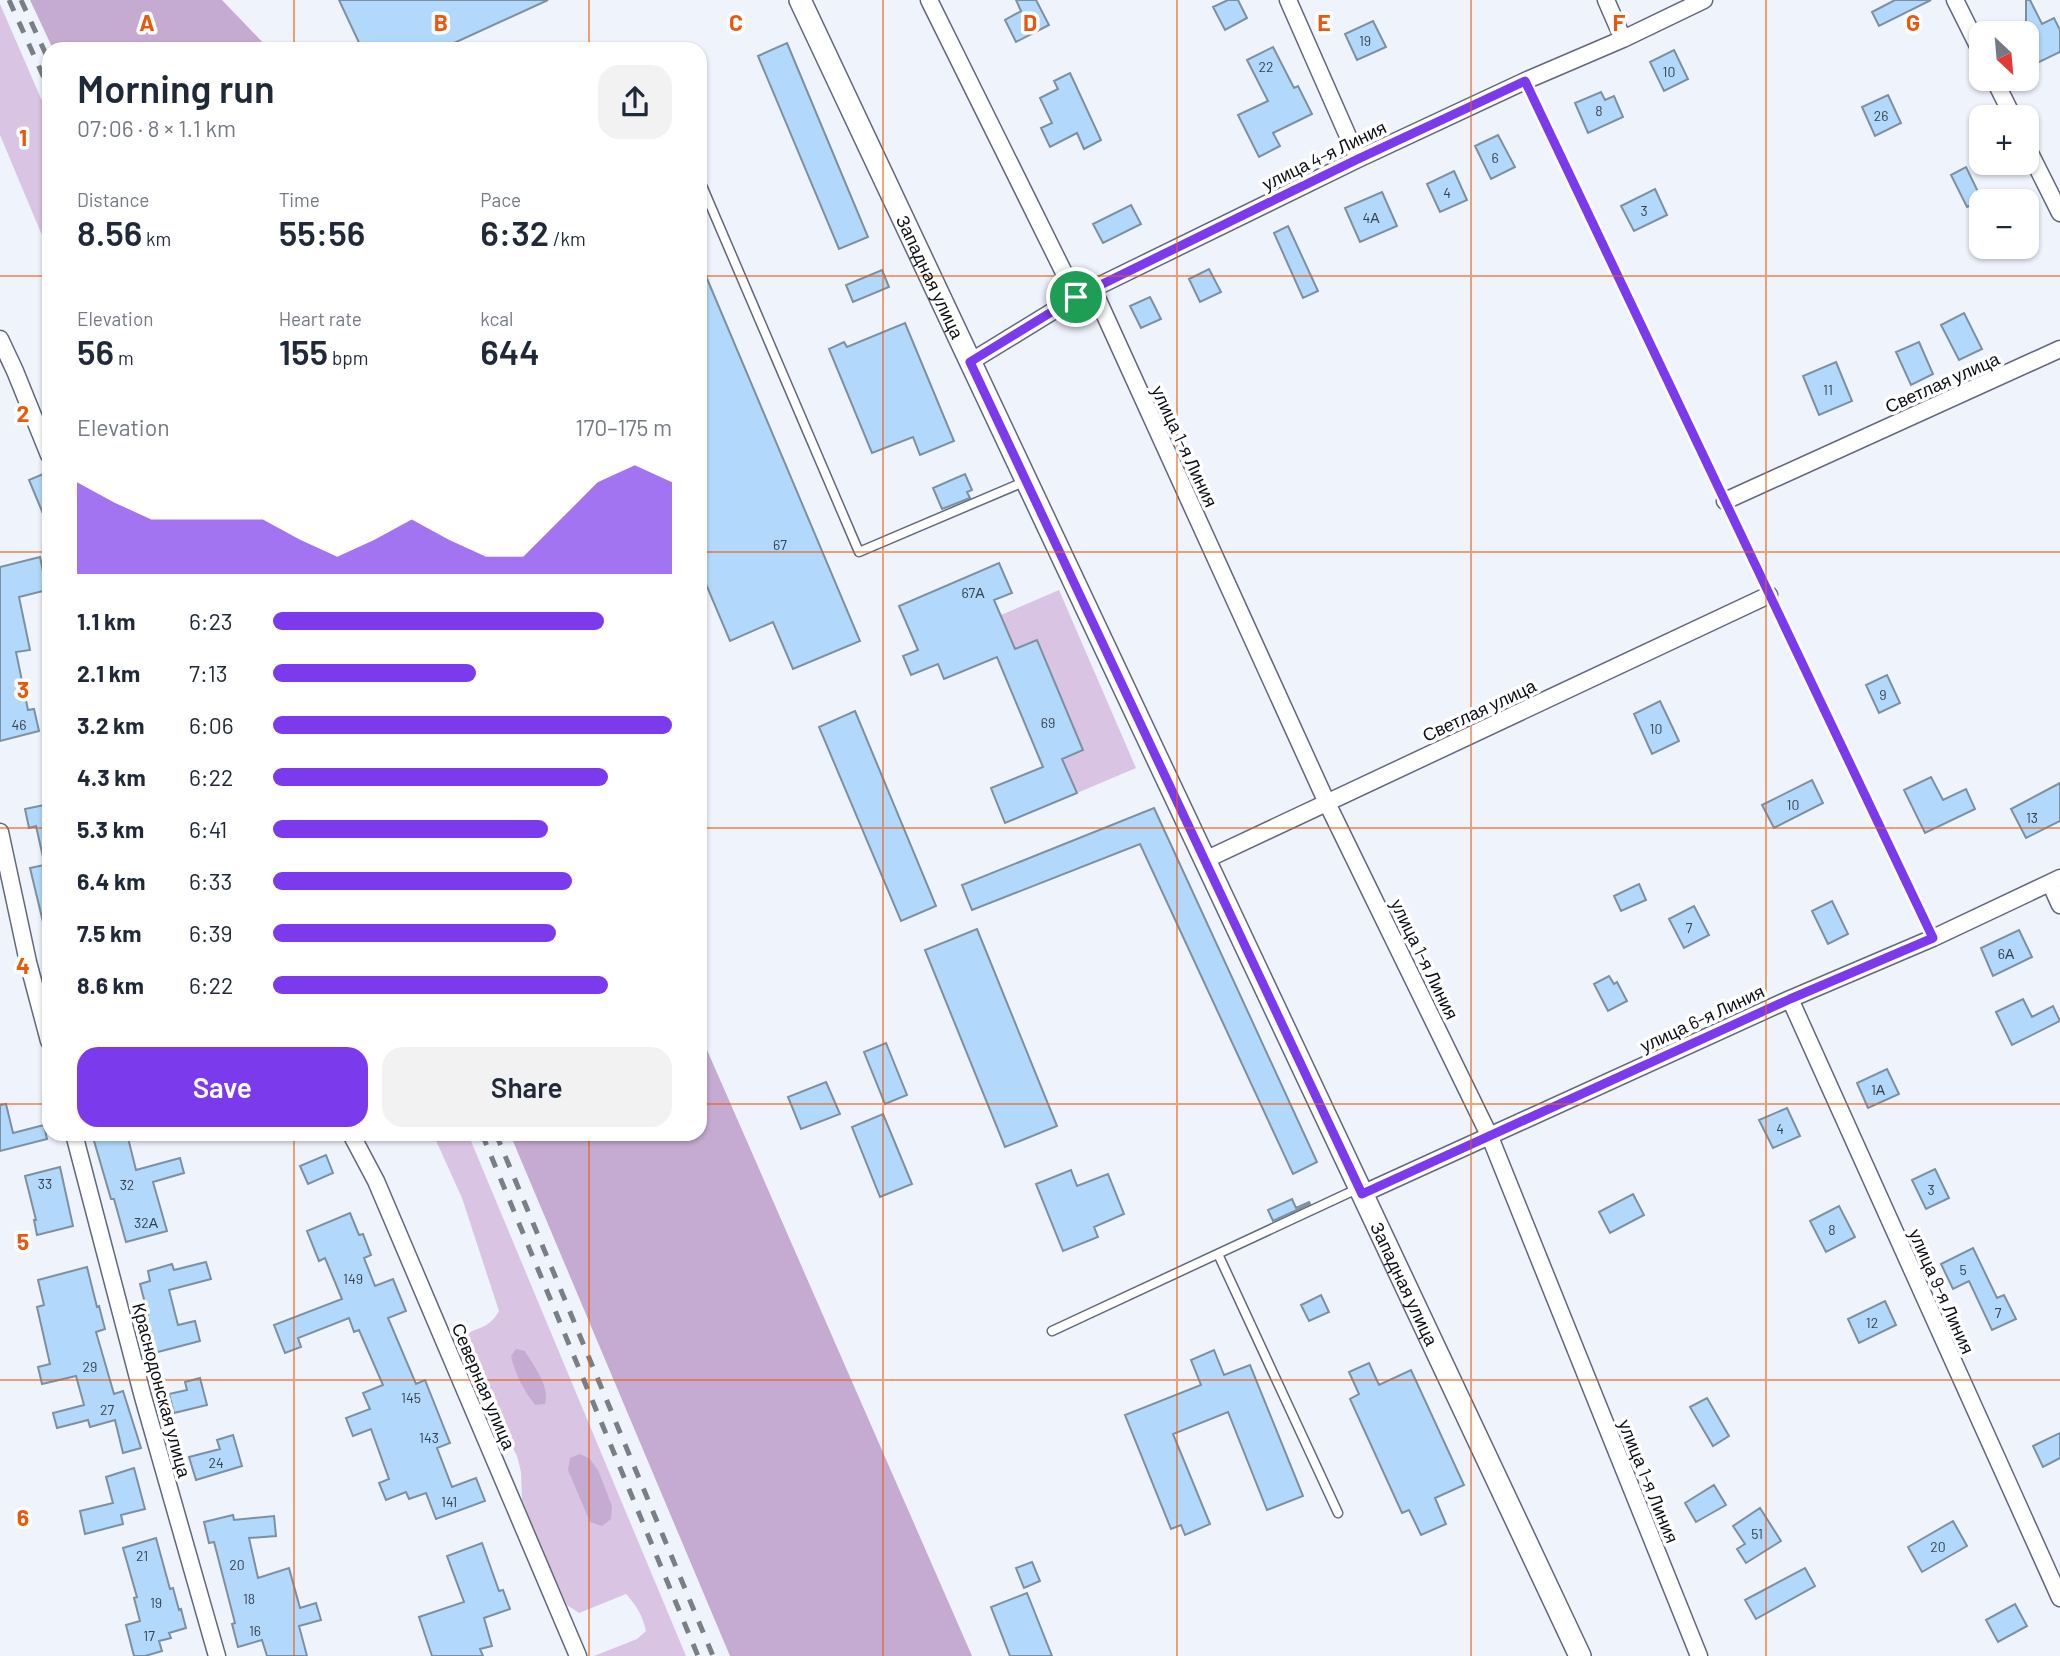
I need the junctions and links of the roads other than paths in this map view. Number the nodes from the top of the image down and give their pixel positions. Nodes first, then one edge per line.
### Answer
1 (800, 0) edge
2 (929, 0) edge
3 (1288, 0) edge
4 (1606, 0) edge
5 (1704, 0) edge
6 (1955, 0) edge
7 (1969, 28) edge
8 (1623, 39) junction
9 (1525, 81) junction
10 (1358, 159) junction
11 (2039, 171) edge
12 (707, 197) edge
13 (2060, 213) edge
14 (1093, 289) junction
15 (1076, 297) junction
16 (0, 339) edge
17 (2060, 349) edge
18 (970, 362) junction
19 (42, 438) edge
20 (1027, 481) junction
21 (1726, 502) junction
22 (1769, 595) junction
23 (1327, 803) junction
24 (0, 832) edge
25 (1205, 860) junction
26 (2055, 881) edge
27 (2060, 905) edge
28 (1933, 938) junction
29 (1790, 999) junction
30 (42, 1015) edge
31 (1490, 1137) junction
32 (76, 1141) edge
33 (355, 1141) edge
34 (1360, 1191) junction
35 (1218, 1254) junction
36 (1052, 1331) dead end
37 (1338, 1513) dead end
38 (2060, 1598) edge
39 (217, 1656) edge
40 (578, 1656) edge
41 (1580, 1656) edge
42 (1699, 1656) edge

1 - 18 street, Западная улица
2 - 15 street
3 - 10 street
4 - 8 street
5 - 8 street, улица 4-я Линия
6 - 7 street
8 - 9 street, улица 4-я Линия
9 - 10 street, улица 4-я Линия
9 - 21 lane
10 - 14 street, улица 4-я Линия
11 - 13 street
12 - 20 lane
14 - 15 street, улица 4-я Линия
14 - 23 street, улица 1-я Линия
15 - 18 street, улица 4-я Линия
16 - 19 street
17 - 21 street, Светлая улица
18 - 20 street, Западная улица
20 - 25 street, Западная улица
21 - 22 lane
22 - 23 street, Светлая улица
22 - 28 lane
23 - 25 street, Светлая улица
23 - 31 street, улица 1-я Линия
24 - 30 street
25 - 34 street, Западная улица
26 - 27 street
26 - 28 street, улица 6-я Линия
28 - 29 street, улица 6-я Линия
29 - 31 street, улица 6-я Линия
29 - 38 street, улица 9-я Линия
31 - 34 street, улица 6-я Линия
31 - 42 street, улица 1-я Линия
32 - 39 street, Краснодонская улица
33 - 40 street, Северная улица
34 - 35 lane
34 - 41 street, Западная улица
35 - 36 lane
35 - 37 lane

